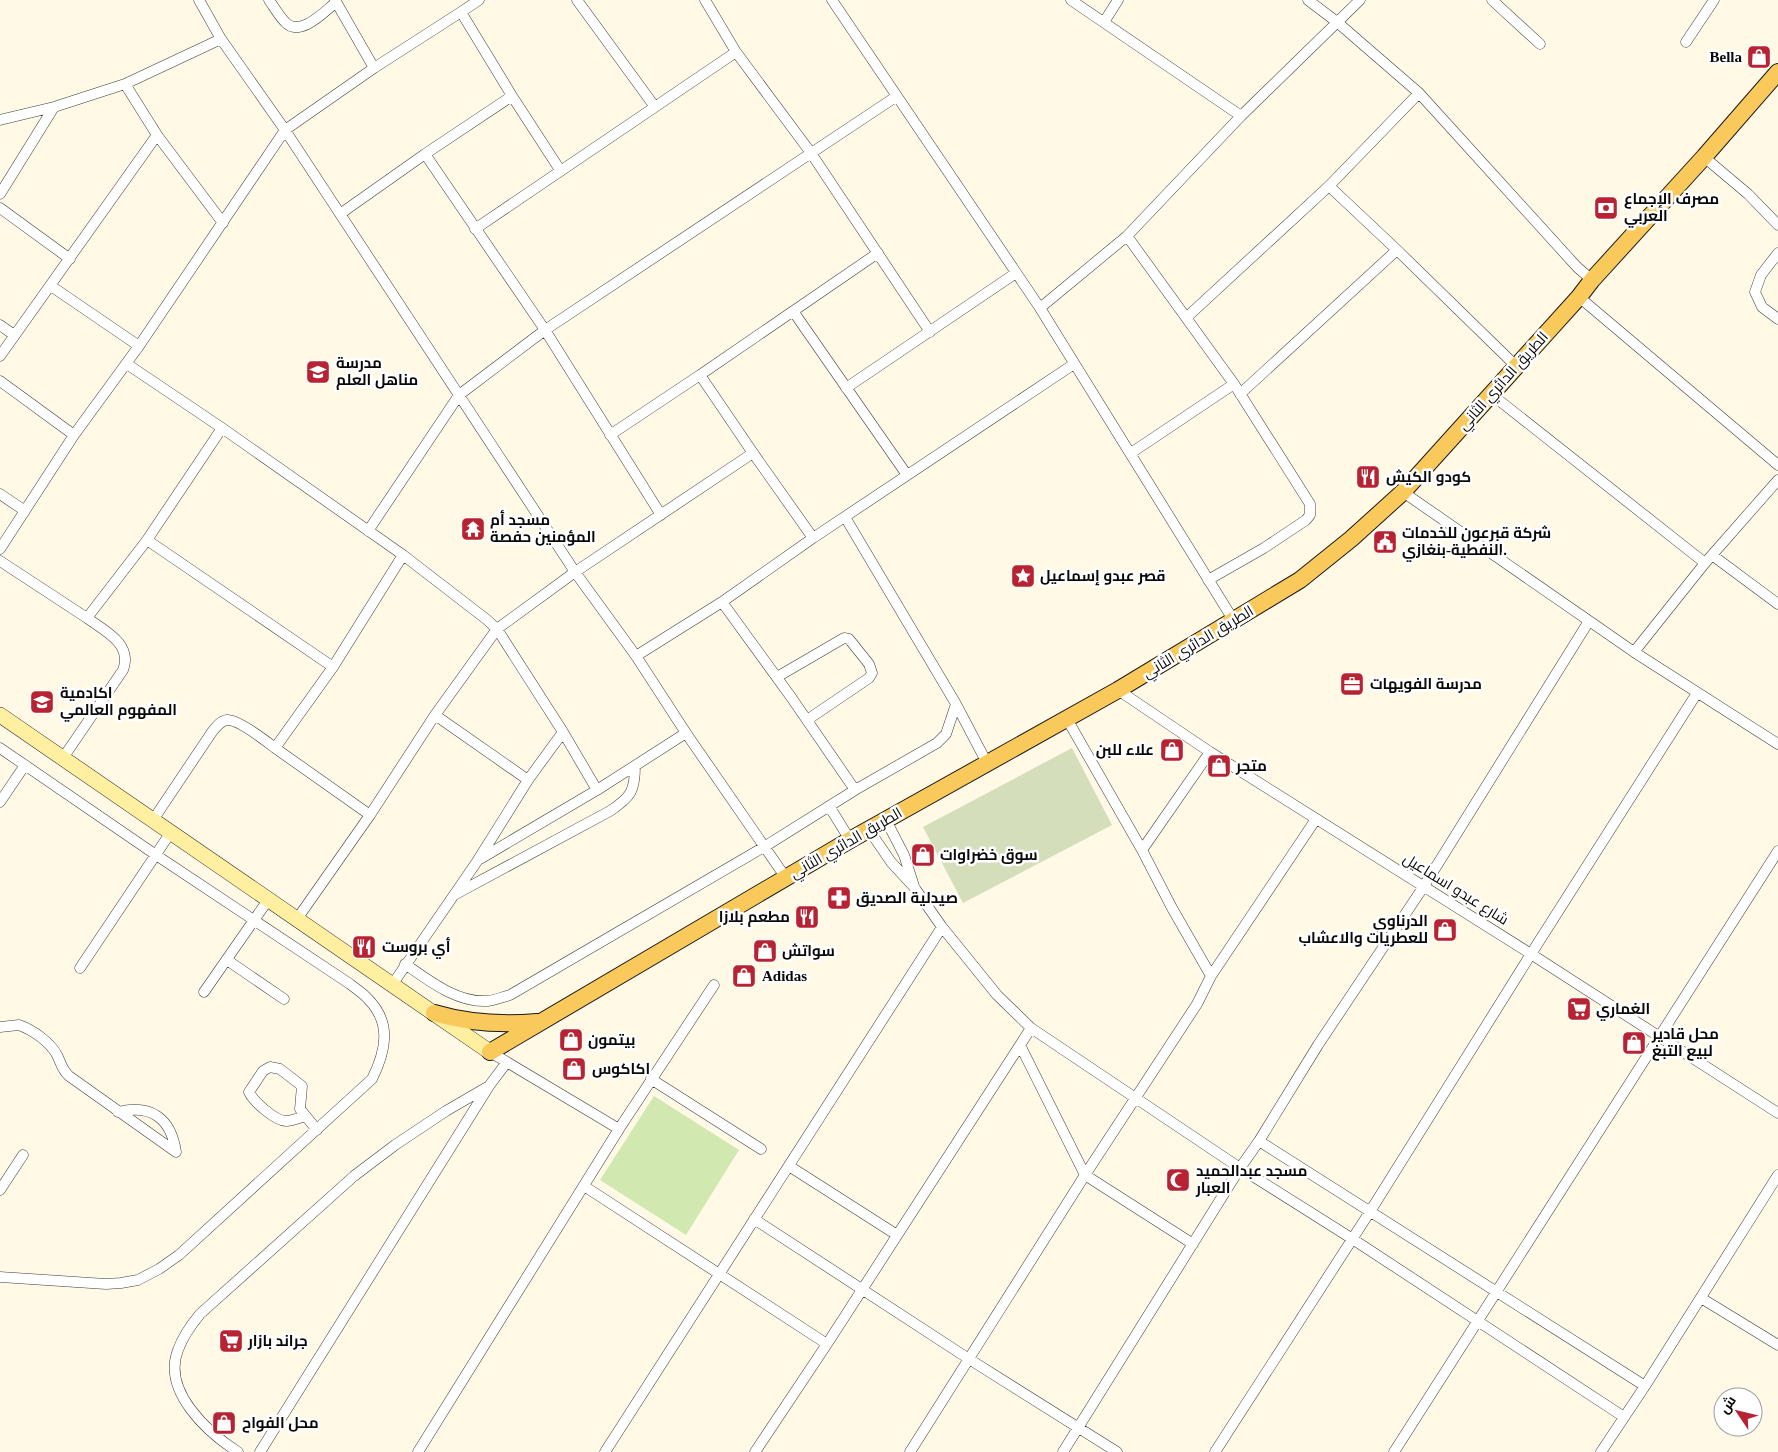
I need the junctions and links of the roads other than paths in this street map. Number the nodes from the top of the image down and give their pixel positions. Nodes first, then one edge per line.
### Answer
1 (199, 0) edge
2 (269, 0) edge
3 (479, 0) edge
4 (577, 0) edge
5 (706, 0) edge
6 (832, 0) edge
7 (1072, 0) edge
8 (1118, 0) edge
9 (1308, 0) edge
10 (1360, 0) edge
11 (1492, 0) edge
12 (1714, 0) edge
13 (335, 1) edge
14 (1321, 3) edge
15 (461, 12) junction
16 (1104, 22) junction
17 (1337, 22) junction
18 (221, 40) junction
19 (1686, 42) dead end
20 (1540, 44) dead end
21 (736, 52) junction
22 (374, 68) junction
23 (1778, 72) edge
24 (126, 84) junction
25 (1419, 94) junction
26 (512, 96) junction
27 (897, 96) junction
28 (54, 107) junction
29 (654, 107) junction
30 (1241, 116) junction
31 (0, 120) edge
32 (285, 130) junction
33 (157, 136) junction
34 (811, 153) junction
35 (425, 154) junction
36 (1704, 157) junction
37 (560, 170) junction
38 (1329, 186) junction
39 (0, 194) edge
40 (0, 208) edge
41 (340, 214) junction
42 (223, 223) junction
43 (1778, 224) edge
44 (475, 229) junction
45 (1126, 236) junction
46 (1398, 250) junction
47 (1778, 253) edge
48 (878, 254) junction
49 (70, 259) junction
50 (1016, 272) junction
51 (1592, 280) junction
52 (51, 286) junction
53 (1579, 297) junction
54 (1040, 308) junction
55 (793, 311) junction
56 (1186, 318) junction
57 (1778, 319) edge
58 (0, 325) edge
59 (545, 330) junction
60 (930, 332) junction
61 (14, 335) junction
62 (139, 346) junction
63 (0, 356) edge
64 (127, 364) junction
65 (1074, 364) junction
66 (1516, 366) junction
67 (700, 375) junction
68 (0, 381) edge
69 (1234, 384) junction
70 (846, 388) junction
71 (1240, 394) junction
72 (1491, 394) junction
73 (459, 395) junction
74 (222, 428) junction
75 (74, 435) junction
76 (610, 435) junction
77 (753, 453) junction
78 (1131, 453) junction
79 (1778, 466) edge
80 (907, 475) junction
81 (1778, 480) edge
82 (1403, 492) junction
83 (0, 494) edge
84 (26, 511) junction
85 (662, 514) junction
86 (845, 516) junction
87 (368, 531) junction
88 (814, 538) junction
89 (147, 540) junction
90 (0, 549) edge
91 (403, 555) junction
92 (1712, 555) junction
93 (0, 561) edge
94 (1705, 563) junction
95 (575, 572) junction
96 (1208, 580) junction
97 (722, 602) junction
98 (1778, 604) edge
99 (87, 618) junction
100 (1234, 621) junction
101 (1589, 621) junction
102 (497, 629) junction
103 (1634, 652) junction
104 (636, 656) junction
105 (333, 667) junction
106 (777, 677) junction
107 (1118, 690) junction
108 (1697, 694) junction
109 (956, 704) junction
110 (0, 715) edge
111 (435, 715) junction
112 (1066, 719) junction
113 (807, 720) junction
114 (564, 732) junction
115 (686, 733) junction
116 (1778, 744) edge
117 (0, 748) edge
118 (275, 748) junction
119 (1210, 752) junction
120 (63, 758) junction
121 (987, 763) junction
122 (25, 765) junction
123 (635, 766) junction
124 (528, 780) junction
125 (597, 790) junction
126 (855, 790) junction
127 (0, 802) edge
128 (828, 806) junction
129 (370, 815) junction
130 (1316, 819) junction
131 (153, 820) junction
132 (886, 820) junction
133 (869, 830) junction
134 (171, 832) junction
135 (850, 840) junction
136 (764, 847) junction
137 (1142, 850) junction
138 (1778, 851) edge
139 (156, 855) junction
140 (478, 860) junction
141 (786, 878) junction
142 (1424, 886) junction
143 (914, 887) junction
144 (452, 896) junction
145 (268, 900) junction
146 (297, 919) junction
147 (255, 921) junction
148 (942, 927) junction
149 (1531, 954) junction
150 (227, 960) junction
151 (405, 964) junction
152 (80, 968) dead end
153 (1211, 976) junction
154 (392, 985) junction
155 (714, 985) dead end
156 (204, 992) dead end
157 (284, 1000) dead end
158 (434, 1013) junction
159 (544, 1021) junction
160 (0, 1027) edge
161 (1031, 1028) junction
162 (1660, 1038) junction
163 (1020, 1045) junction
164 (490, 1052) junction
165 (507, 1062) junction
166 (651, 1079) junction
167 (489, 1086) junction
168 (1136, 1099) junction
169 (118, 1112) junction
170 (1778, 1113) edge
171 (305, 1116) junction
172 (619, 1129) junction
173 (318, 1130) junction
174 (1259, 1141) junction
175 (762, 1149) dead end
176 (23, 1155) dead end
177 (789, 1166) junction
178 (1240, 1168) junction
179 (1085, 1175) junction
180 (1778, 1175) edge
181 (584, 1186) junction
182 (0, 1190) edge
183 (1371, 1210) junction
184 (754, 1220) junction
185 (897, 1235) junction
186 (1352, 1238) junction
187 (1193, 1244) junction
188 (720, 1273) junction
189 (0, 1277) edge
190 (862, 1289) junction
191 (1498, 1292) junction
192 (1701, 1298) junction
193 (1478, 1322) junction
194 (827, 1344) junction
195 (1778, 1345) edge
196 (969, 1359) junction
197 (1645, 1386) junction
198 (1624, 1417) junction
199 (1078, 1428) junction
200 (238, 1452) edge
201 (260, 1452) edge
202 (418, 1452) edge
203 (605, 1452) edge
204 (755, 1452) edge
205 (910, 1452) edge
206 (1062, 1452) edge
207 (1117, 1452) edge
208 (1215, 1452) edge
209 (1394, 1452) edge
210 (1601, 1452) edge

1 - 18 street
2 - 13 street
3 - 15 street
4 - 29 street
5 - 21 street
6 - 27 street
7 - 16 street
8 - 16 street
9 - 14 street
10 - 17 street
11 - 20 street
12 - 19 street
13 - 22 street
14 - 17 street
15 - 22 street
15 - 26 street
16 - 30 street
17 - 25 street
17 - 30 street
18 - 24 street
18 - 32 street
21 - 29 street
21 - 34 street
22 - 32 street
23 - 36 main road, الطريق الدائري الثاني
24 - 28 street
24 - 33 street
25 - 38 street
25 - 51 street
26 - 35 street
26 - 37 street
27 - 34 street
27 - 50 street
28 - 31 street
28 - 39 street
29 - 37 street
30 - 45 street
32 - 41 street
32 - 42 street
33 - 42 street
33 - 49 street
34 - 48 street
34 - 59 street
35 - 41 street
35 - 44 street
36 - 43 street
36 - 51 main road, الطريق الدائري الثاني
37 - 44 street
38 - 46 street
38 - 56 street
40 - 49 street
41 - 73 street
42 - 62 street
44 - 59 street
45 - 54 street
45 - 56 street
46 - 66 street
46 - 71 street
47 - 57 street
48 - 55 street
48 - 60 street
49 - 52 street
50 - 54 street
50 - 60 street
51 - 53 main road, الطريق الدائري الثاني
52 - 61 street
52 - 62 street
53 - 66 main road, الطريق الدائري الثاني
53 - 79 street
54 - 65 street
55 - 67 street
55 - 70 street
56 - 69 street
58 - 61 street
59 - 73 street
59 - 76 street
60 - 70 street
61 - 63 street
62 - 64 street
64 - 74 street
64 - 75 street
65 - 78 street
65 - 80 street
66 - 72 main road, الطريق الدائري الثاني
67 - 76 street
67 - 77 street
68 - 75 street
69 - 71 street
69 - 78 street
70 - 80 street
71 - 96 street
72 - 82 main road, الطريق الدائري الثاني
72 - 94 street
73 - 87 street
73 - 95 street
74 - 87 street
74 - 89 street
75 - 84 street
76 - 85 street
77 - 85 street
77 - 88 street
78 - 96 street
80 - 86 street
81 - 92 street
82 - 100 main road, الطريق الدائري الثاني
82 - 101 street
83 - 84 street
84 - 90 street
85 - 95 street
86 - 88 street
86 - 109 street
87 - 91 street
88 - 97 street
89 - 99 street
89 - 105 street
91 - 102 street
91 - 105 street
92 - 94 street
92 - 98 street
93 - 99 street
94 - 103 street
95 - 102 street
95 - 104 street
96 - 100 street
97 - 104 street
97 - 106 street
99 - 120 street
100 - 107 main road, الطريق الدائري الثاني
101 - 103 street
101 - 142 street
102 - 111 street
102 - 114 street
103 - 108 street
104 - 115 street
105 - 118 street
106 - 113 street
106 - 113 street
107 - 112 main road, الطريق الدائري الثاني
107 - 119 street, شارع عبدو اسماعيل
108 - 116 street
108 - 149 street
109 - 121 street
109 - 126 street
110 - 120 main road
111 - 124 street
111 - 129 street
112 - 121 main road, الطريق الدائري الثاني
112 - 137 street
113 - 126 street
114 - 124 street
114 - 125 street
115 - 123 street
115 - 136 street
117 - 122 street
118 - 129 street
118 - 131 street
119 - 130 street, شارع عبدو اسماعيل
119 - 137 street
120 - 131 main road
121 - 132 main road, الطريق الدائري الثاني
122 - 127 street
122 - 139 street
123 - 125 street
123 - 144 street
124 - 140 street
125 - 140 street
126 - 128 street
128 - 135 street
128 - 136 street
129 - 146 street
130 - 142 street, شارع عبدو اسماعيل
130 - 153 street
131 - 134 main road
132 - 133 main road, الطريق الدائري الثاني
132 - 143 street
133 - 135 main road, الطريق الدائري الثاني
133 - 143 street
134 - 139 street
134 - 145 main road
135 - 141 main road, الطريق الدائري الثاني
136 - 141 street
136 - 151 street
137 - 153 street
138 - 162 street
139 - 147 street
139 - 152 street
140 - 144 street
141 - 159 main road, الطريق الدائري الثاني
142 - 149 street, شارع عبدو اسماعيل
142 - 174 street
143 - 148 street
144 - 151 street
145 - 146 main road
145 - 147 street
146 - 154 main road
147 - 150 street
147 - 173 street
148 - 161 street
148 - 177 street
149 - 162 street, شارع عبدو اسماعيل
149 - 183 street
150 - 156 street
150 - 157 street
151 - 154 street
153 - 168 street
154 - 158 main road
155 - 166 street
158 - 159 main road
158 - 164 main road
159 - 164 main road, الطريق الدائري الثاني
160 - 169 street
161 - 163 street
161 - 168 street
162 - 170 street, شارع عبدو اسماعيل
162 - 191 street
163 - 179 street
163 - 185 street
164 - 165 street
165 - 167 street
165 - 172 street
166 - 172 street
166 - 175 street
167 - 200 street
167 - 201 street
168 - 178 street
168 - 179 street
169 - 169 street
171 - 171 street
171 - 173 street
172 - 181 street
173 - 189 street
174 - 178 street
174 - 183 street
176 - 182 street
177 - 184 street
177 - 185 street
178 - 186 street
178 - 187 street
179 - 187 street
179 - 196 street
180 - 192 street
181 - 188 street
181 - 202 street
183 - 186 street
183 - 191 street
184 - 188 street
184 - 190 street
185 - 190 street
186 - 193 street
186 - 208 street
187 - 199 street
188 - 194 street
188 - 203 street
190 - 194 street
190 - 196 street
191 - 193 street
191 - 197 street
192 - 195 street
192 - 197 street
193 - 198 street
193 - 209 street
194 - 204 street
196 - 199 street
196 - 205 street
197 - 198 street
198 - 210 street
199 - 206 street
199 - 207 street

